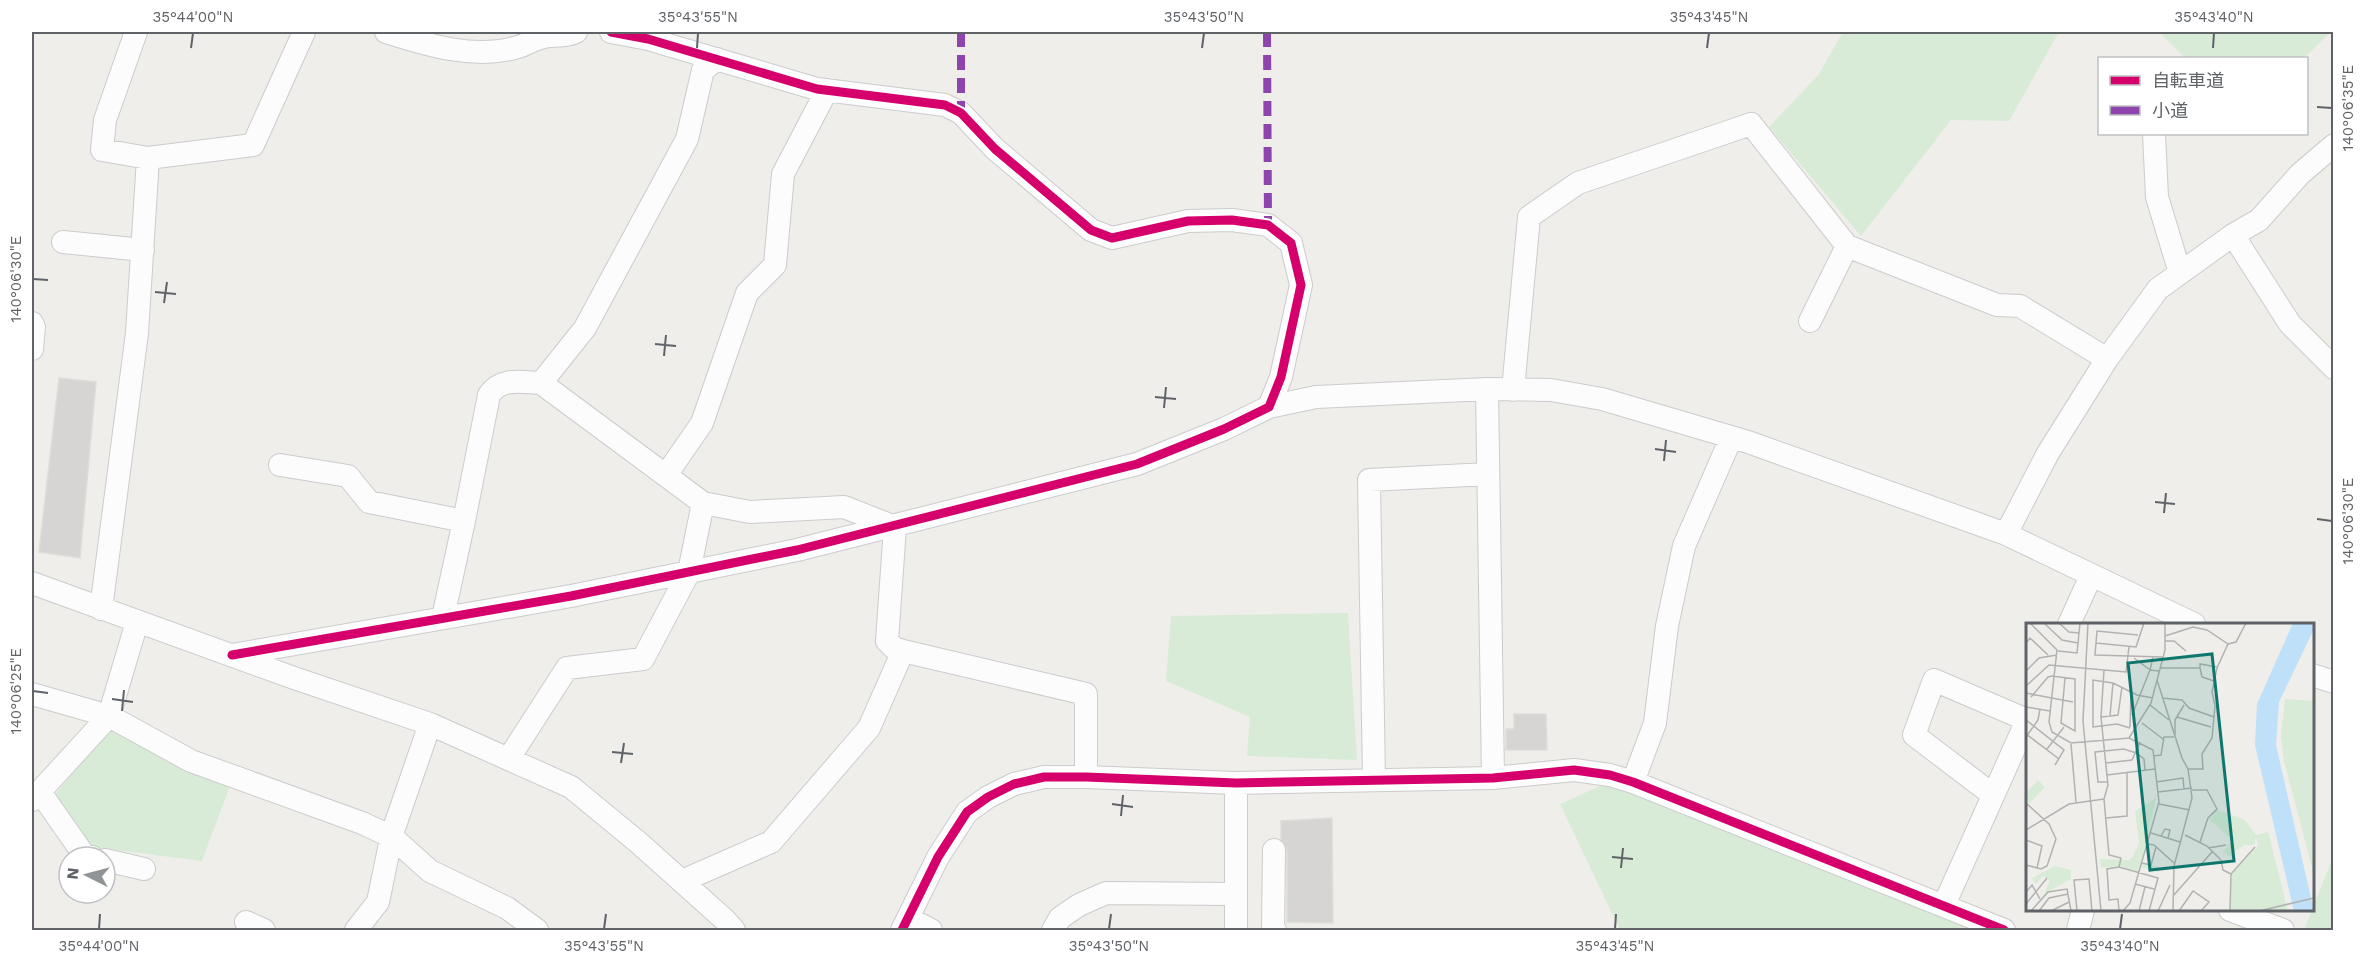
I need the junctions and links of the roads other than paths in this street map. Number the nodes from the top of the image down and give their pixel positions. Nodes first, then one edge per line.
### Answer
1 (136, 32) edge
2 (304, 32) edge
3 (386, 32) edge
4 (576, 32) edge
5 (611, 32) edge
6 (717, 59) junction
7 (827, 90) junction
8 (2154, 135) edge
9 (2334, 145) edge
10 (148, 158) junction
11 (2233, 236) junction
12 (63, 242) dead end
13 (1847, 246) junction
14 (143, 250) junction
15 (2180, 273) junction
16 (1810, 321) dead end
17 (32, 323) edge
18 (32, 349) edge
19 (2107, 359) junction
20 (2334, 368) edge
21 (541, 383) junction
22 (1487, 389) junction
23 (1514, 390) junction
24 (1269, 407) junction
25 (1731, 438) junction
26 (280, 465) dead end
27 (1488, 474) junction
28 (666, 476) junction
29 (704, 503) junction
30 (464, 521) junction
31 (895, 526) junction
32 (2006, 534) junction
33 (689, 572) junction
34 (2091, 576) junction
35 (32, 583) edge
36 (101, 609) junction
37 (443, 617) junction
38 (137, 622) junction
39 (2069, 623) edge
40 (2192, 623) edge
41 (903, 651) junction
42 (232, 655) junction
43 (32, 694) edge
44 (109, 716) junction
45 (2026, 719) edge
46 (2026, 721) edge
47 (430, 724) junction
48 (509, 758) junction
49 (1086, 777) junction
50 (1493, 778) junction
51 (1374, 780) junction
52 (1633, 782) junction
53 (1236, 783) junction
54 (1993, 795) junction
55 (36, 796) edge
56 (392, 837) junction
57 (76, 845) edge
58 (1274, 850) dead end
59 (117, 863) edge
60 (144, 869) dead end
61 (682, 881) junction
62 (1235, 894) junction
63 (1944, 905) junction
64 (2083, 911) edge
65 (2235, 911) edge
66 (905, 924) edge
67 (356, 930) edge
68 (537, 930) edge
69 (734, 930) edge
70 (931, 930) edge
71 (1053, 930) edge
72 (1236, 930) edge
73 (1275, 930) edge
74 (2004, 930) edge
75 (2078, 930) edge
76 (2283, 930) edge

1 - 10 street
2 - 10 street
3 - 4 street
5 - 6 street
6 - 7 street
6 - 21 street
7 - 24 street
7 - 28 street
8 - 15 street
9 - 11 street
10 - 14 street
11 - 15 street
11 - 20 street
12 - 14 street
13 - 16 street
13 - 19 street
13 - 23 street
14 - 36 street
15 - 19 street
17 - 18 street
19 - 32 street
21 - 28 street
21 - 30 street
22 - 23 street
22 - 24 street
22 - 27 street
23 - 25 street
24 - 31 street
25 - 32 street
25 - 52 street
26 - 30 street
27 - 50 street
27 - 51 street
28 - 29 street
29 - 31 street
29 - 33 street
30 - 37 street
31 - 33 street
31 - 41 street
32 - 34 street
33 - 37 street
33 - 48 street
34 - 39 street
34 - 40 street
35 - 36 street
36 - 38 street
37 - 42 street
38 - 42 street
38 - 44 street
41 - 49 street
41 - 61 street
42 - 47 street
43 - 44 street
44 - 55 street
44 - 56 street
45 - 54 street
46 - 54 street
47 - 48 street
47 - 56 street
48 - 61 street
49 - 53 street
49 - 66 street
50 - 51 street
50 - 52 street
51 - 53 street
52 - 63 street
53 - 62 street
54 - 63 street
55 - 57 street
56 - 67 street
56 - 68 street
58 - 73 street
59 - 60 street
61 - 69 street
62 - 71 street
62 - 72 street
63 - 74 street
64 - 75 street
65 - 76 street
66 - 70 street

